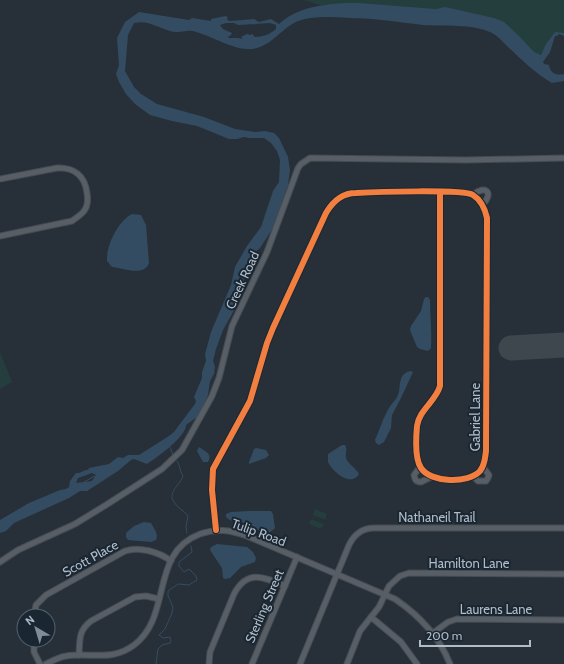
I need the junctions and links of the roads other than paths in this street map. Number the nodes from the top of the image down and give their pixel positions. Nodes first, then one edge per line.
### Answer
1 (564, 158) edge
2 (0, 179) edge
3 (440, 192) junction
4 (473, 195) junction
5 (482, 205) junction
6 (0, 236) edge
7 (420, 467) junction
8 (483, 467) junction
9 (473, 476) junction
10 (431, 477) junction
11 (564, 528) edge
12 (216, 530) junction
13 (297, 557) junction
14 (171, 561) junction
15 (0, 562) edge
16 (564, 574) edge
17 (337, 575) junction
18 (285, 586) junction
19 (384, 595) junction
20 (159, 599) junction
21 (36, 608) edge
22 (371, 617) junction
23 (564, 620) edge
24 (432, 633) junction
25 (34, 648) edge
26 (79, 655) junction
27 (40, 664) edge
28 (46, 664) edge
29 (209, 664) edge
30 (252, 664) edge
31 (300, 664) edge
32 (347, 664) edge
33 (417, 664) edge
34 (450, 664) edge

1 - 15 street, Creek Road
2 - 6 street
3 - 4 street, Gabriel Lane
3 - 7 street, Gabriel Lane
3 - 12 street, Gabriel Lane
4 - 5 street, Gabriel Lane
4 - 5 street, Gabriel Lane
5 - 8 street, Gabriel Lane
7 - 10 street
7 - 10 street, Gabriel Lane
8 - 9 street, Gabriel Lane
8 - 9 street, Gabriel Lane
9 - 10 street, Gabriel Lane
11 - 17 street, Nathaneil Trail
12 - 13 street, Tulip Road
12 - 14 street, Tulip Road
13 - 17 street, Tulip Road
13 - 18 street, Sterling Street
14 - 20 street, Tulip Road
14 - 21 street, Scott Place
16 - 19 street, Hamilton Lane
17 - 19 street, Tulip Road
17 - 31 street, Nathaneil Trail
18 - 29 street
18 - 30 street, Sterling Street
19 - 22 street, Hamilton Lane
19 - 24 street, Tulip Road
20 - 26 street, Tulip Road
20 - 26 street
22 - 32 street, Hamilton Lane
22 - 33 street
23 - 24 street, Laurens Lane
24 - 34 street, Tulip Road
25 - 27 street
26 - 28 street, Tulip Road

